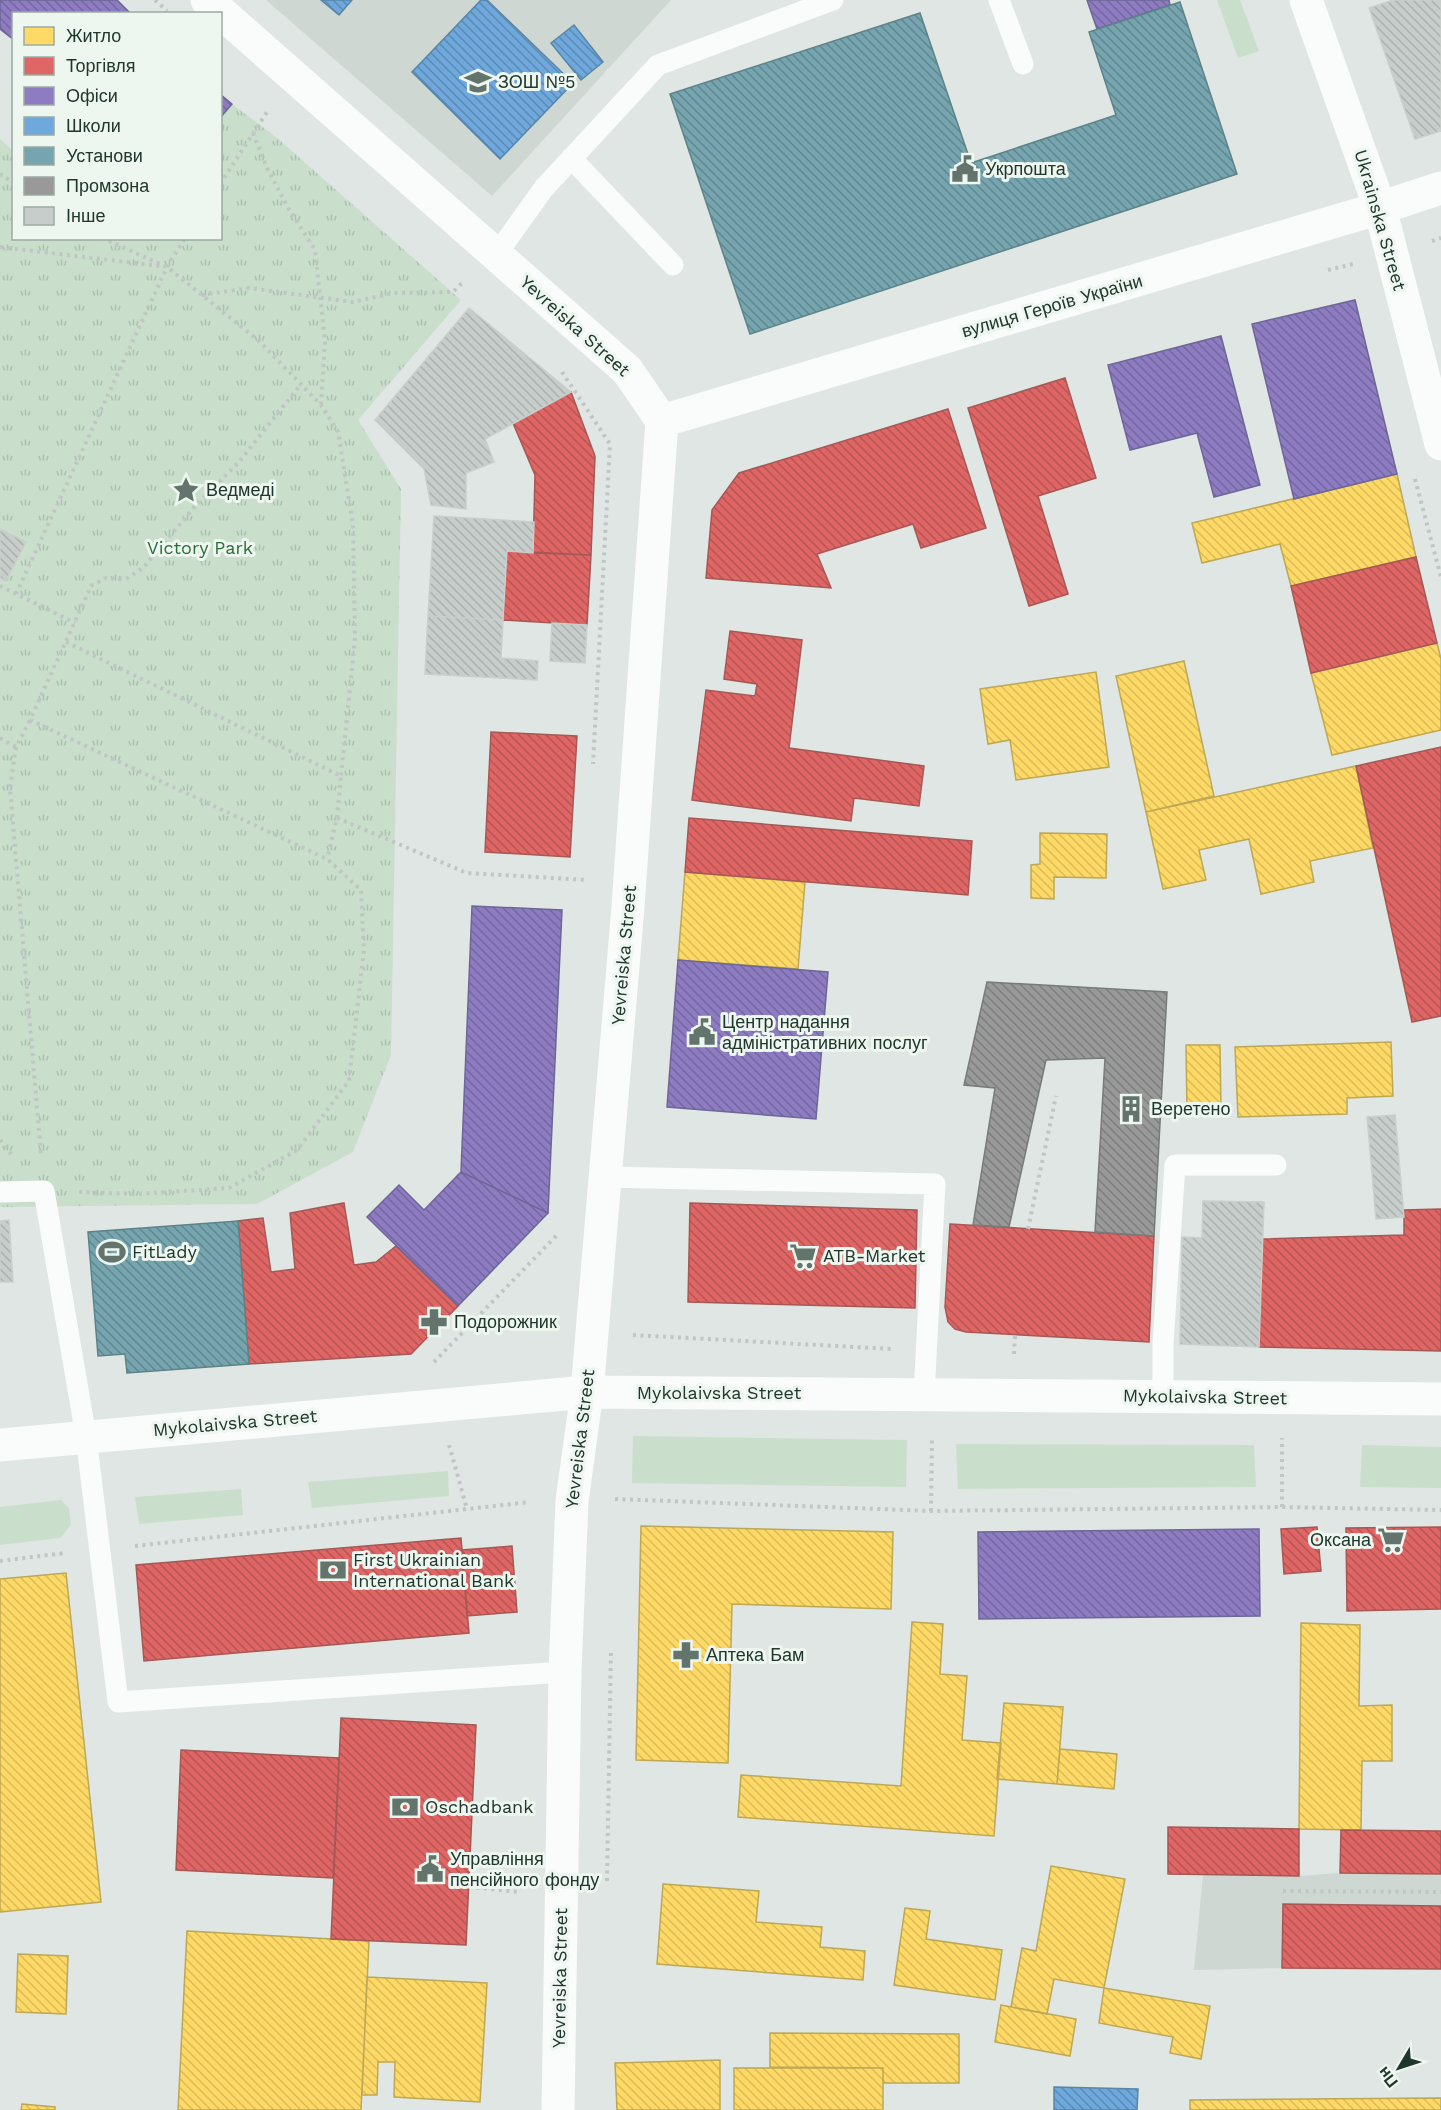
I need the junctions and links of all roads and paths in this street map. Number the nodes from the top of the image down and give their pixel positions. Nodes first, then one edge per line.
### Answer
1 (155, 0) edge
2 (207, 0) edge
3 (833, 0) edge
4 (999, 0) edge
5 (1306, 0) edge
6 (168, 12) edge
7 (221, 12) edge
8 (222, 13) edge
9 (1023, 64) dead end
10 (271, 106) dead end
11 (253, 133) junction
12 (571, 158) junction
13 (222, 181) edge
14 (1441, 188) edge
15 (1380, 208) junction
16 (106, 240) edge
17 (185, 240) edge
18 (0, 247) edge
19 (496, 255) junction
20 (672, 265) dead end
21 (167, 267) junction
22 (455, 274) dead end
23 (464, 282) junction
24 (472, 289) dead end
25 (202, 295) junction
26 (320, 298) junction
27 (555, 366) dead end
28 (301, 384) junction
29 (321, 405) junction
30 (662, 421) junction
31 (1441, 444) edge
32 (0, 586) edge
33 (16, 594) junction
34 (75, 623) junction
35 (66, 642) junction
36 (30, 720) junction
37 (0, 738) edge
38 (16, 747) junction
39 (592, 774) dead end
40 (340, 776) junction
41 (337, 818) junction
42 (327, 859) junction
43 (587, 868) dead end
44 (1056, 1096) dead end
45 (1276, 1165) dead end
46 (605, 1177) junction
47 (44, 1191) junction
48 (0, 1192) edge
49 (1028, 1228) dead end
50 (562, 1230) dead end
51 (1015, 1335) dead end
52 (1014, 1355) dead end
53 (428, 1369) dead end
54 (587, 1392) junction
55 (924, 1395) junction
56 (1163, 1396) junction
57 (1441, 1399) edge
58 (1282, 1428) dead end
59 (932, 1433) dead end
60 (86, 1436) junction
61 (0, 1445) edge
62 (614, 1499) dead end
63 (531, 1502) dead end
64 (1282, 1507) junction
65 (931, 1510) junction
66 (1441, 1510) edge
67 (100, 1550) junction
68 (0, 1561) edge
69 (565, 1672) junction
70 (469, 1887) dead end
71 (1284, 1891) dead end
72 (1441, 1892) edge
73 (526, 1893) dead end
74 (558, 2110) edge

1 - 6 path
2 - 7 street, Yevreiska Street
3 - 12 lane
4 - 9 lane
5 - 15 street, Ukrainska Street
8 - 19 street, Yevreiska Street
10 - 11 path
11 - 13 path
11 - 26 path
12 - 19 lane
12 - 20 lane
14 - 15 street, вулиця Героїв України
15 - 30 street, вулиця Героїв України
15 - 31 street, Ukrainska Street
16 - 21 path
17 - 21 path
18 - 21 path
19 - 30 street, Yevreiska Street
21 - 25 path
21 - 33 path
22 - 23 path
23 - 24 path
23 - 26 path
25 - 26 path
25 - 28 path
26 - 29 path
27 - 39 path
28 - 29 path
28 - 34 path
29 - 40 path
30 - 46 street, Yevreiska Street
32 - 33 path
33 - 34 path
34 - 35 path
35 - 36 path
35 - 40 path
36 - 38 path
36 - 42 path
37 - 38 path
38 - 47 path
40 - 41 path
41 - 42 path
41 - 43 path
42 - 47 path
44 - 49 path
45 - 56 lane
46 - 54 street, Yevreiska Street
46 - 55 lane
47 - 48 lane
47 - 60 lane
50 - 53 path
51 - 52 path
54 - 55 street, Mykolaivska Street
54 - 60 street, Mykolaivska Street
54 - 69 street, Yevreiska Street
55 - 56 street, Mykolaivska Street
56 - 57 street, Mykolaivska Street
58 - 64 path
59 - 65 path
60 - 61 street, Mykolaivska Street
60 - 67 lane
62 - 65 path
63 - 67 path
64 - 65 path
64 - 66 path
67 - 68 path
67 - 69 lane
69 - 74 street, Yevreiska Street
70 - 73 path
71 - 72 path

